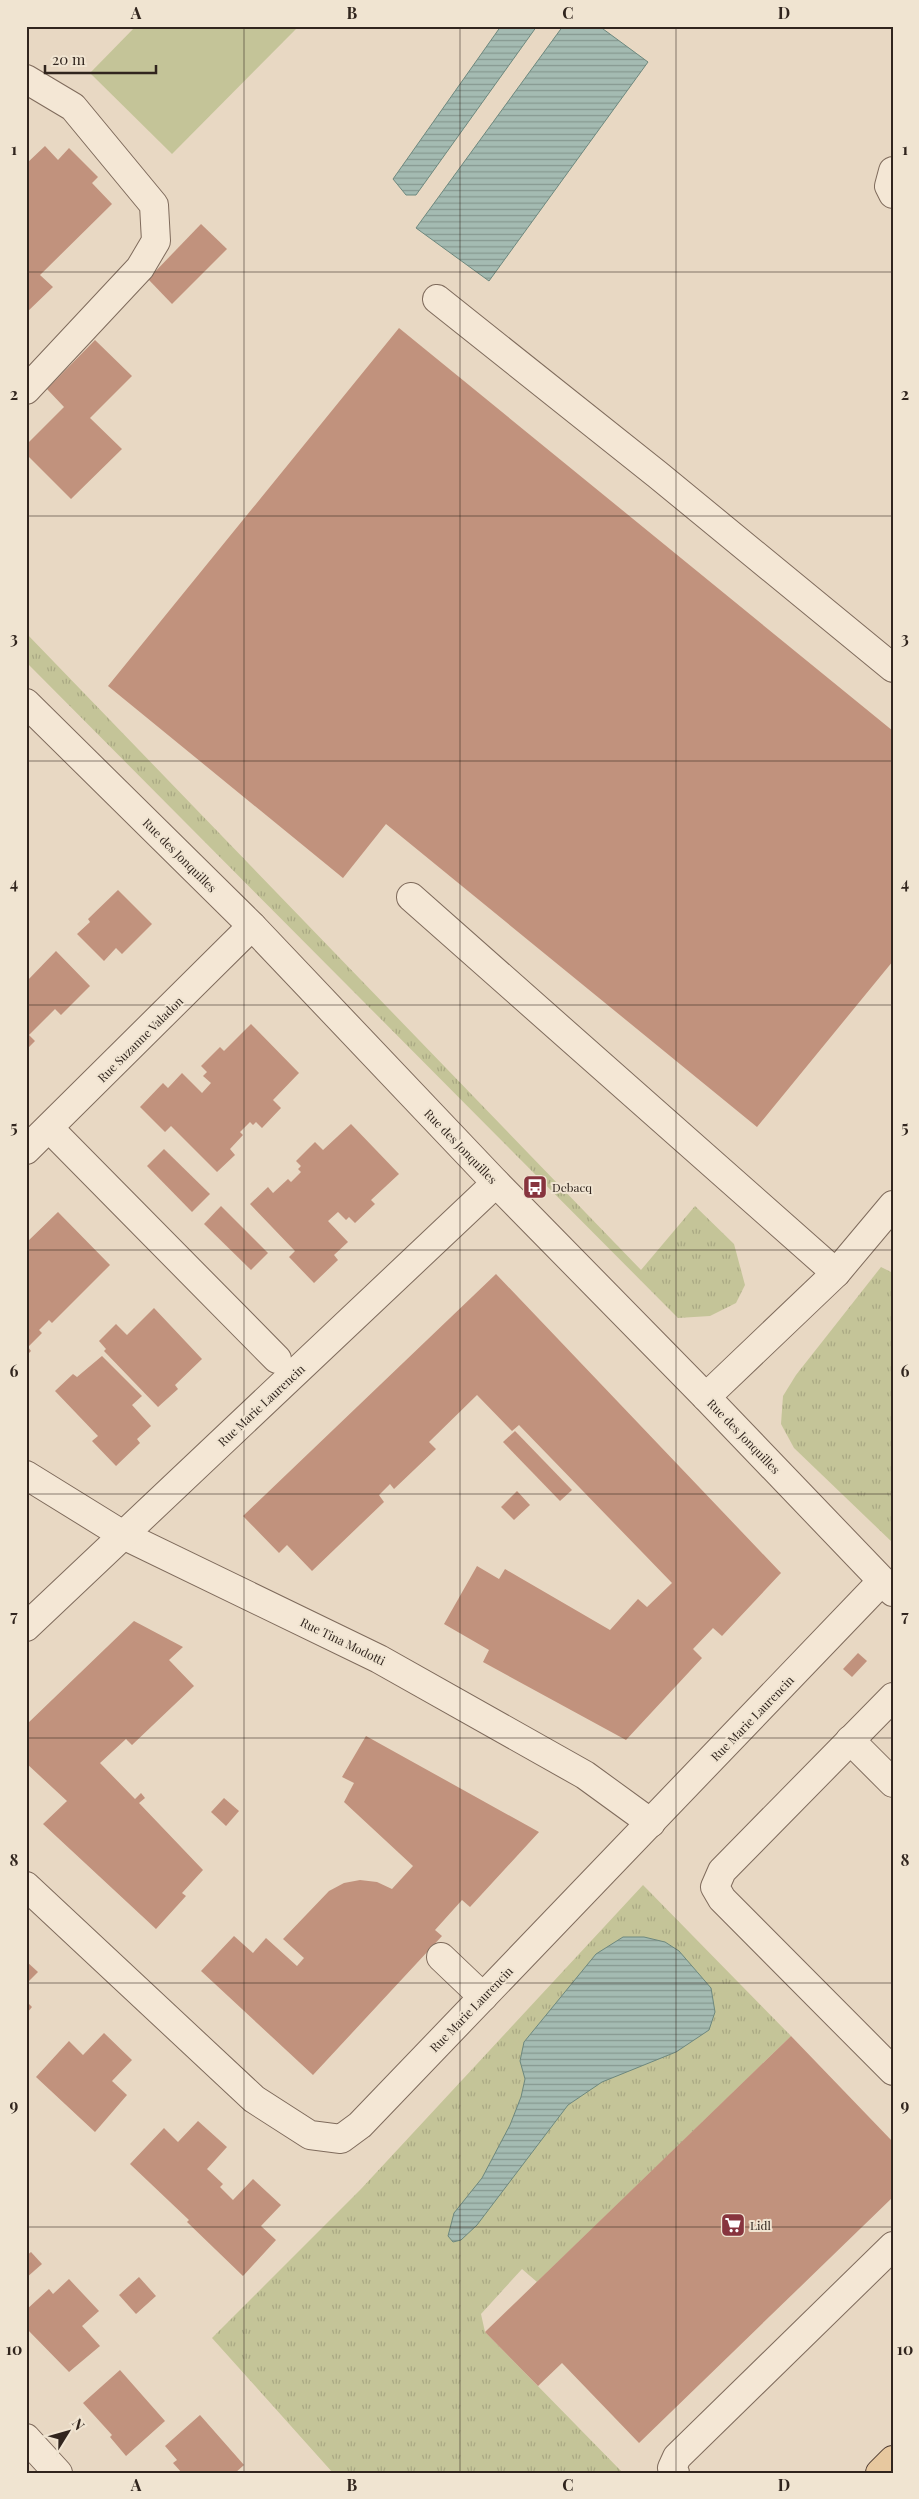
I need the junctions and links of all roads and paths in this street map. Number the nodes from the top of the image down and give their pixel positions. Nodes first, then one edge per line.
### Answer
1 (26, 79) edge
2 (893, 171) edge
3 (893, 194) edge
4 (437, 299) dead end
5 (26, 390) edge
6 (893, 668) edge
7 (26, 703) edge
8 (411, 897) dead end
9 (252, 926) junction
10 (49, 1128) junction
11 (26, 1150) edge
12 (496, 1183) junction
13 (893, 1205) edge
14 (836, 1273) junction
15 (277, 1359) dead end
16 (706, 1397) junction
17 (26, 1475) edge
18 (123, 1535) junction
19 (887, 1587) edge
20 (26, 1627) edge
21 (893, 1697) edge
22 (850, 1740) junction
23 (893, 1783) edge
24 (651, 1822) junction
25 (26, 1886) edge
26 (441, 1957) dead end
27 (483, 1997) junction
28 (893, 2072) edge
29 (893, 2246) edge
30 (26, 2438) edge
31 (893, 2460) edge
32 (58, 2473) edge
33 (675, 2473) edge
34 (880, 2473) edge

1 - 5 street
2 - 3 street
4 - 6 street
7 - 9 street, Rue des Jonquilles
8 - 14 street
9 - 10 street, Rue Suzanne Valadon
9 - 12 street, Rue des Jonquilles
10 - 11 street, Rue Suzanne Valadon
10 - 15 street
12 - 16 street, Rue des Jonquilles
12 - 18 street, Rue Marie Laurencin
13 - 14 street
14 - 16 street
16 - 19 street, Rue des Jonquilles
17 - 18 street, Rue Tina Modotti
18 - 20 street, Rue Marie Laurencin
18 - 24 street, Rue Tina Modotti
19 - 24 street, Rue Marie Laurencin
21 - 22 street
22 - 23 street
22 - 28 street
24 - 27 street, Rue Marie Laurencin
25 - 27 street, Rue Marie Laurencin
26 - 27 street
29 - 33 street
30 - 32 street
31 - 34 main road

